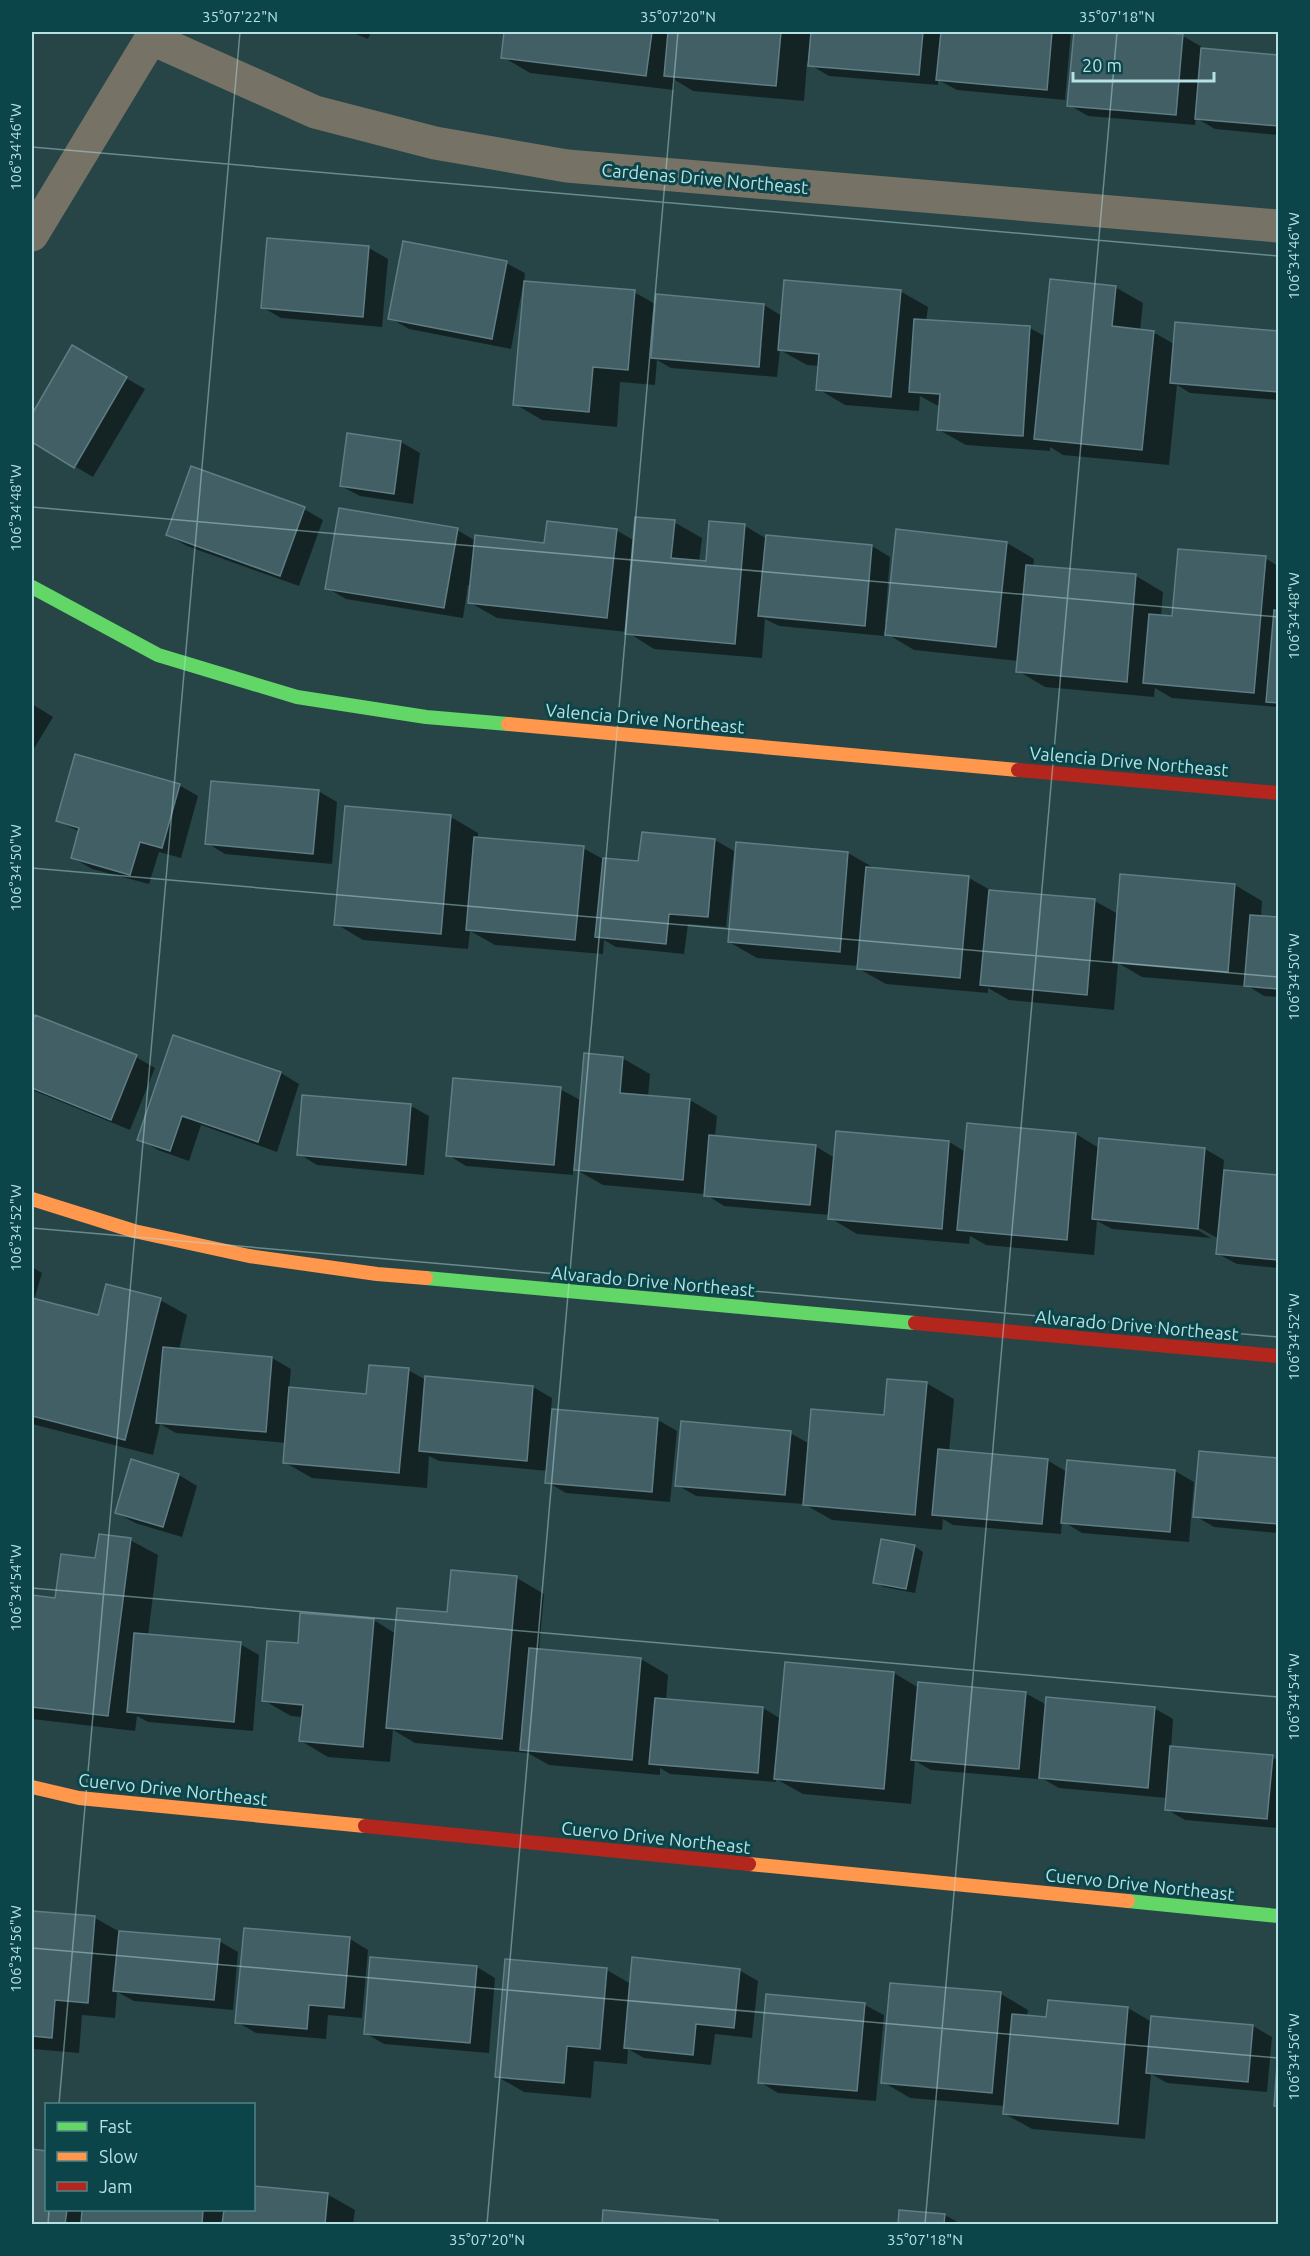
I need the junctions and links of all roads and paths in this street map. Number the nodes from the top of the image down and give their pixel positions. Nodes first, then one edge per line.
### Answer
1 (154, 35) edge
2 (1278, 226) edge
3 (32, 235) edge
4 (32, 587) edge
5 (1278, 793) edge
6 (32, 1199) edge
7 (1278, 1356) edge
8 (32, 1787) edge
9 (1278, 1916) edge

1 - 2 street, Cardenas Drive Northeast
1 - 3 street
4 - 5 street, Valencia Drive Northeast
6 - 7 street, Alvarado Drive Northeast
8 - 9 street, Cuervo Drive Northeast

